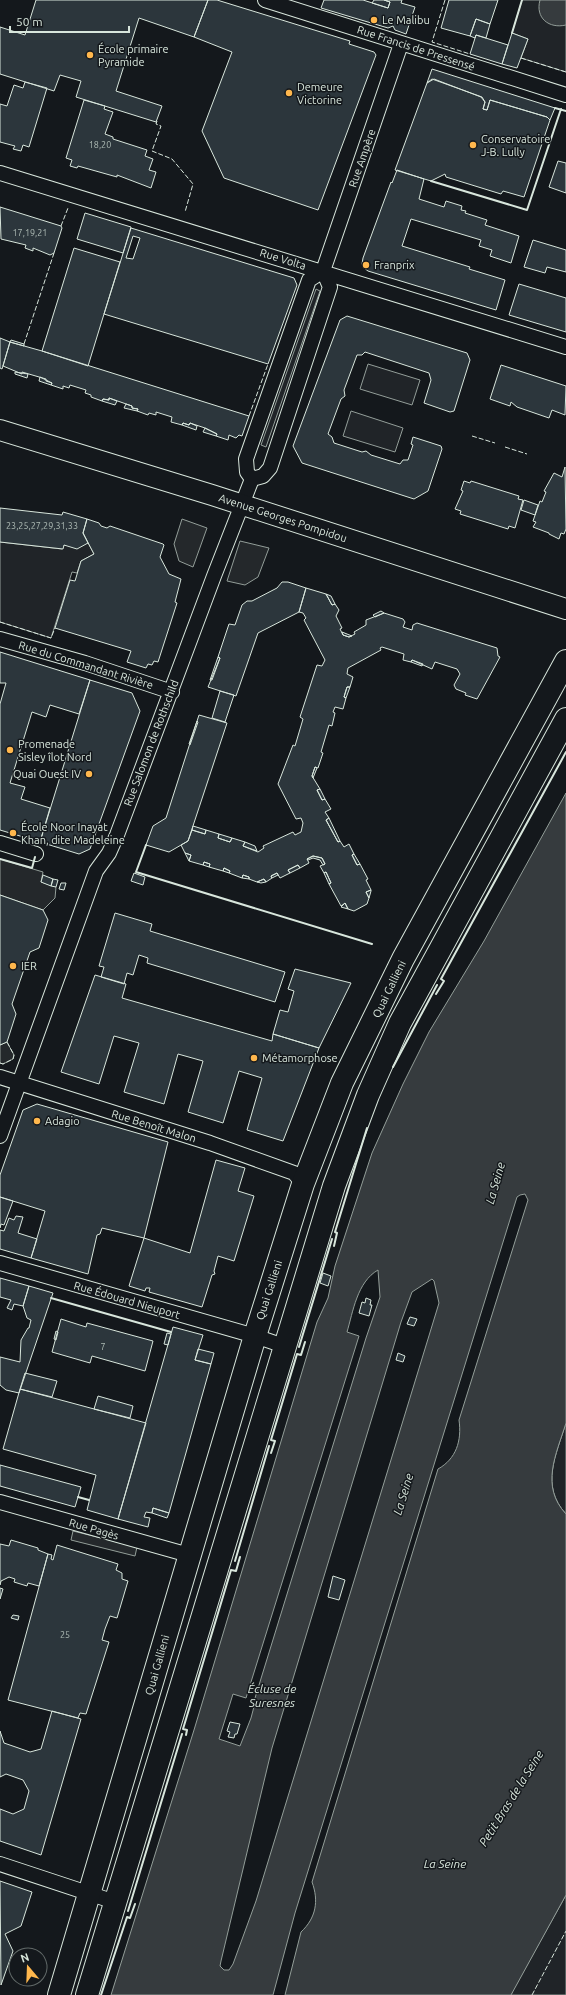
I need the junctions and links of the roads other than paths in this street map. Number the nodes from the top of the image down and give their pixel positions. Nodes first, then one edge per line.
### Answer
1 (265, 0) edge
2 (401, 44) junction
3 (566, 95) edge
4 (0, 173) edge
5 (323, 271) junction
6 (566, 348) edge
7 (0, 430) edge
8 (252, 479) junction
9 (243, 506) junction
10 (566, 609) edge
11 (0, 639) edge
12 (566, 661) edge
13 (172, 692) junction
14 (566, 718) edge
15 (0, 843) edge
16 (36, 854) dead end
17 (0, 1077) edge
18 (20, 1084) junction
19 (0, 1136) edge
20 (303, 1184) junction
21 (0, 1263) edge
22 (255, 1336) junction
23 (284, 1346) junction
24 (0, 1502) edge
25 (189, 1555) junction
26 (0, 1864) edge
27 (91, 1894) junction
28 (115, 1902) junction
29 (59, 1995) edge
30 (87, 1995) edge

1 - 2 street, Rue Francis de Pressensé
2 - 3 street, Rue Francis de Pressensé
2 - 5 street, Rue Ampère
4 - 5 street, Rue Volta
5 - 6 street, Rue Volta
5 - 8 street
5 - 8 street
7 - 9 street, Avenue Georges Pompidou
8 - 9 street
9 - 10 street, Avenue Georges Pompidou
9 - 13 street, Rue Salomon de Rothschild
11 - 13 street, Rue du Commandant Rivière
12 - 20 main road, Quai Gallieni
13 - 18 street, Rue Salomon de Rothschild
14 - 23 main road
15 - 16 street
17 - 18 street, Rue Benoît Malon
18 - 19 street, Rue Salomon de Rothschild
18 - 20 street, Rue Benoît Malon
20 - 22 main road, Quai Gallieni
21 - 22 street, Rue Édouard Nieuport
22 - 23 street
22 - 25 main road, Quai Gallieni
23 - 28 main road
24 - 25 street, Rue Pagès
25 - 27 main road, Quai Gallieni
26 - 27 street
27 - 28 street
27 - 29 main road, Quai Gallieni
28 - 30 main road

